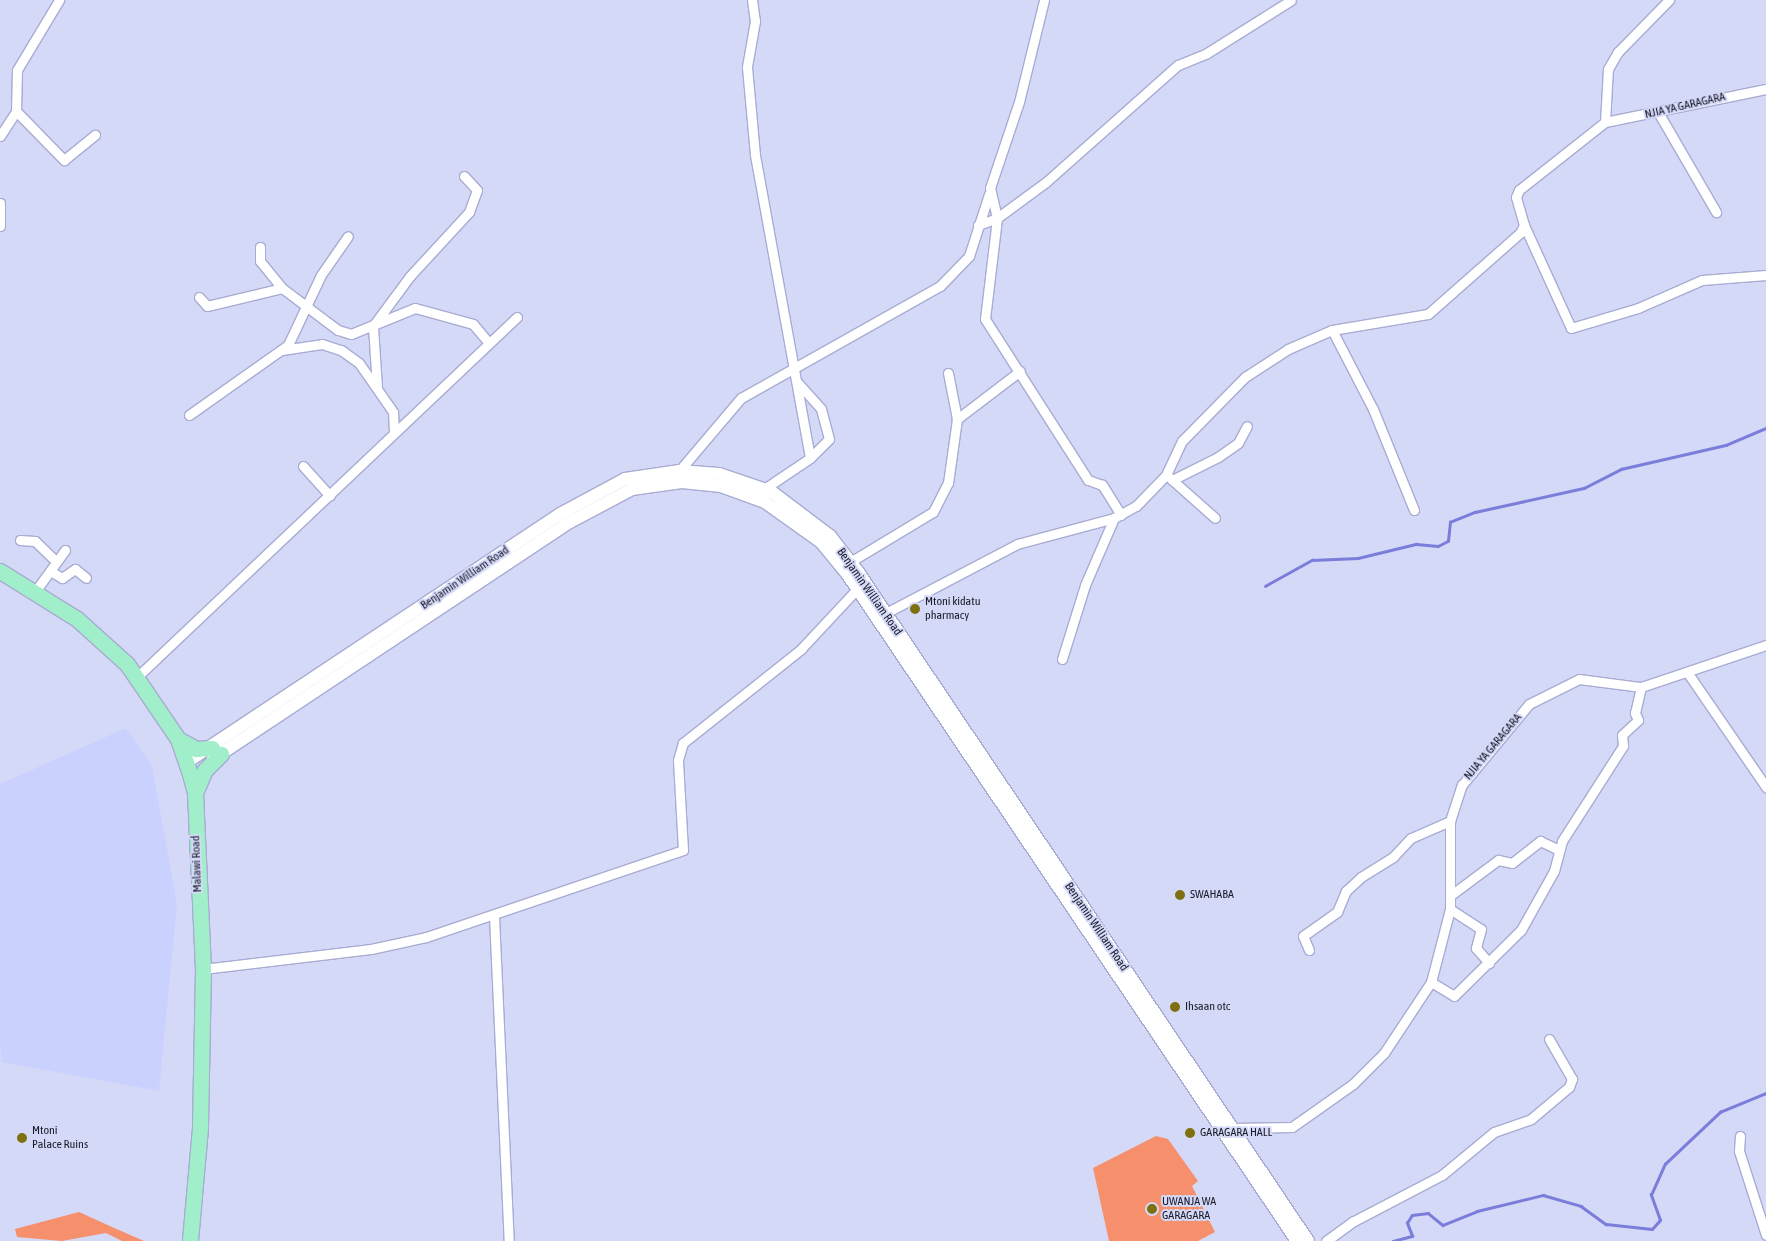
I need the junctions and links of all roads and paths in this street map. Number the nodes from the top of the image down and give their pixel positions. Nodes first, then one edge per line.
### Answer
1 (59, 0) edge
2 (752, 0) edge
3 (1044, 0) edge
4 (1291, 0) edge
5 (1669, 0) edge
6 (1766, 89) edge
7 (16, 111) junction
8 (1658, 112) junction
9 (1605, 122) junction
10 (95, 135) dead end
11 (0, 136) edge
12 (464, 176) dead end
13 (989, 194) junction
14 (0, 203) edge
15 (982, 212) junction
16 (1716, 212) dead end
17 (996, 214) junction
18 (978, 225) junction
19 (1524, 225) junction
20 (0, 226) edge
21 (348, 236) dead end
22 (260, 247) dead end
23 (1766, 275) edge
24 (282, 288) junction
25 (198, 297) dead end
26 (308, 305) junction
27 (517, 317) dead end
28 (373, 326) junction
29 (1332, 330) junction
30 (488, 342) junction
31 (282, 350) junction
32 (1020, 371) junction
33 (792, 372) junction
34 (948, 372) dead end
35 (797, 382) junction
36 (377, 388) junction
37 (189, 415) dead end
38 (957, 419) junction
39 (1247, 426) dead end
40 (394, 431) junction
41 (810, 458) junction
42 (303, 466) dead end
43 (679, 471) junction
44 (1169, 477) junction
45 (760, 494) junction
46 (330, 496) junction
47 (1414, 510) dead end
48 (1117, 517) junction
49 (1215, 518) dead end
50 (20, 540) dead end
51 (65, 550) dead end
52 (56, 561) junction
53 (850, 562) junction
54 (0, 571) edge
55 (52, 572) junction
56 (86, 578) dead end
57 (857, 589) junction
58 (34, 593) junction
59 (881, 615) junction
60 (1766, 646) edge
61 (1062, 659) dead end
62 (1687, 672) junction
63 (138, 676) junction
64 (1641, 687) junction
65 (178, 739) junction
66 (216, 751) junction
67 (188, 768) junction
68 (1766, 787) edge
69 (195, 793) junction
70 (1450, 821) junction
71 (1559, 850) junction
72 (1451, 895) junction
73 (1450, 910) junction
74 (494, 916) junction
75 (1310, 950) dead end
76 (1490, 963) junction
77 (203, 968) junction
78 (1431, 982) junction
79 (1549, 1039) dead end
80 (1232, 1128) junction
81 (1740, 1136) dead end
82 (1766, 1235) edge
83 (190, 1241) edge
84 (509, 1241) edge
85 (1297, 1241) edge
86 (1308, 1241) edge
87 (1326, 1241) edge

1 - 7 street
2 - 33 street
3 - 13 street
4 - 17 street
5 - 9 street
6 - 8 street, NJIA YA GARAGARA
7 - 10 street
7 - 11 street
8 - 9 street, NJIA YA GARAGARA
8 - 16 street
9 - 19 street
12 - 28 street
13 - 15 street
13 - 17 street
14 - 20 street
15 - 17 street
15 - 18 street
17 - 18 street
17 - 32 street
18 - 33 street
19 - 23 street
19 - 29 street
21 - 26 street
22 - 24 street
24 - 25 street
24 - 26 street
26 - 28 street
26 - 31 street
27 - 30 street
28 - 30 street
28 - 36 street
29 - 44 street
29 - 47 street
30 - 40 street
31 - 36 street
31 - 37 street
32 - 38 street
32 - 48 street
33 - 35 street
33 - 43 street
34 - 38 street
35 - 41 street
35 - 41 street
36 - 40 street
38 - 53 street
39 - 44 street
40 - 46 street
41 - 45 street
42 - 46 street
43 - 45 main road, Benjamin William Road
43 - 66 main road, Benjamin William Road
44 - 48 street
44 - 49 street
45 - 53 main road, Benjamin William Road
45 - 57 main road, Benjamin William Road
45 - 66 main road, Benjamin William Road
46 - 63 street
48 - 59 street
48 - 61 street
50 - 52 street
51 - 52 street
52 - 55 street
53 - 59 main road, Benjamin William Road
54 - 58 main road, Malawi Road
55 - 56 street
55 - 58 street
57 - 59 main road, Benjamin William Road
57 - 74 street
58 - 63 main road, Malawi Road
59 - 80 main road, Benjamin William Road
59 - 85 main road, Benjamin William Road
60 - 62 street, NJIA YA GARAGARA
62 - 64 street, NJIA YA GARAGARA
62 - 68 street
63 - 65 main road, Malawi Road
64 - 70 street, NJIA YA GARAGARA
64 - 71 street
65 - 66 main road
65 - 67 main road, Malawi Road
66 - 67 main road, Benjamin William Road
66 - 69 main road
67 - 69 main road, Malawi Road
69 - 77 main road, Malawi Road
70 - 72 street, NJIA YA GARAGARA
70 - 75 street
71 - 72 street
71 - 76 street
72 - 73 street, NJIA YA GARAGARA
73 - 76 street
73 - 78 street, NJIA YA GARAGARA
74 - 77 street
74 - 84 street
76 - 78 street
77 - 83 main road, Malawi Road
78 - 80 street, NJIA YA GARAGARA
79 - 87 street
80 - 86 main road, Benjamin William Road
81 - 82 street

